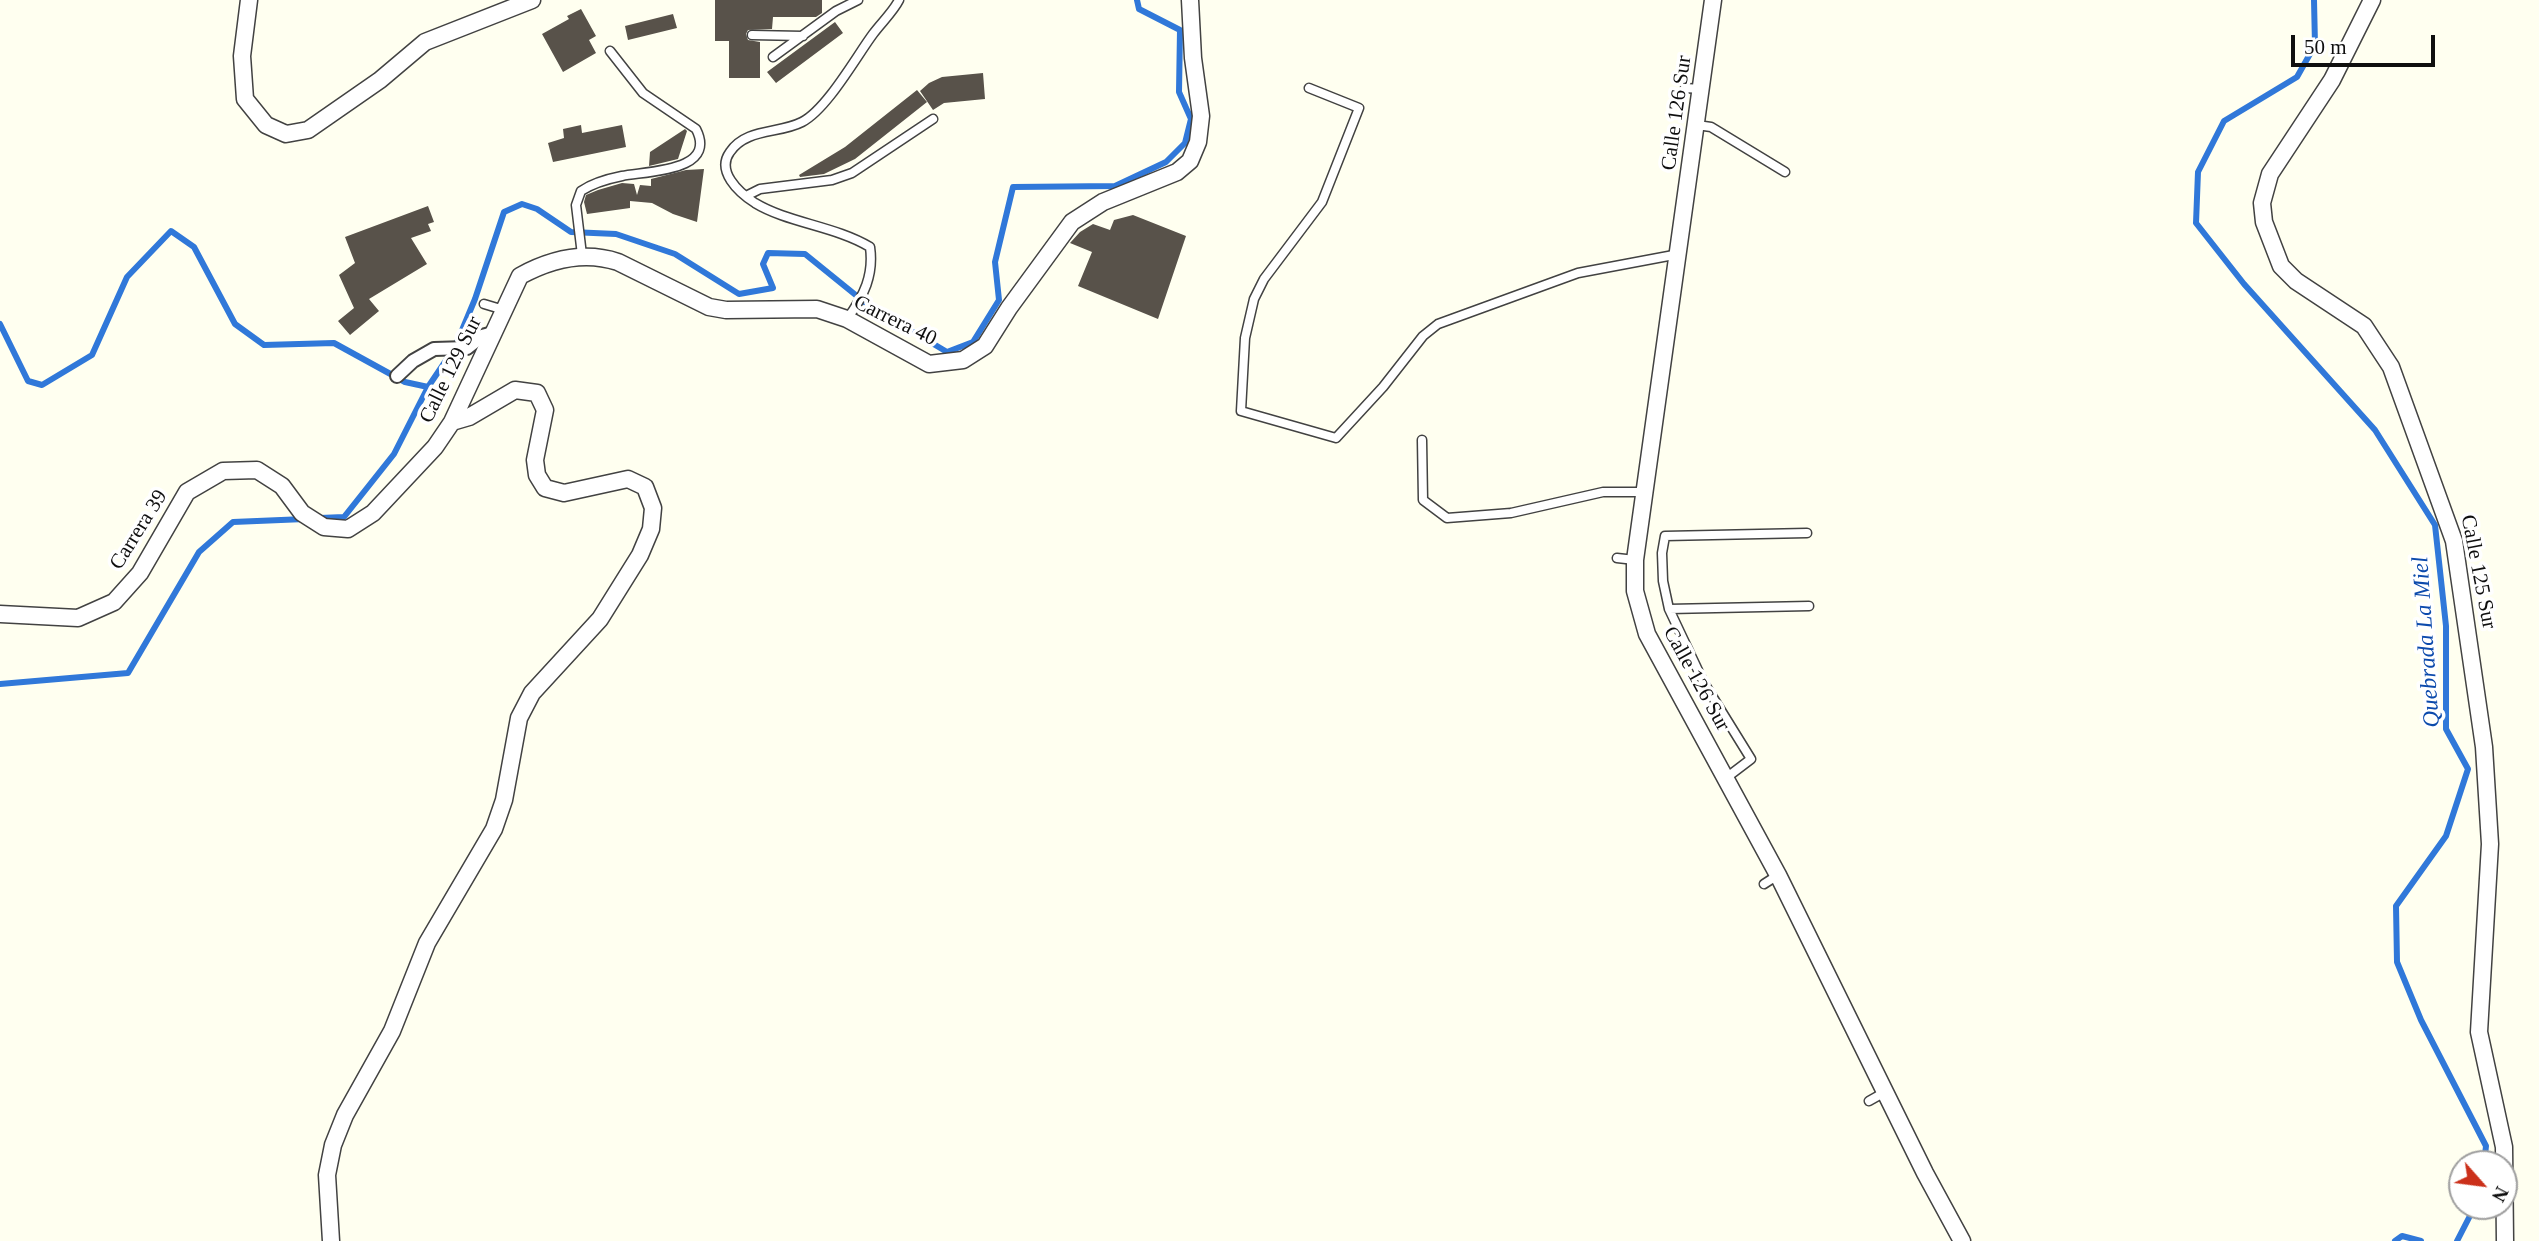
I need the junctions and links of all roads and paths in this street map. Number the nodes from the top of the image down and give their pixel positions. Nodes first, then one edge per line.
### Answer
1 (249, 0) edge
2 (532, 0) edge
3 (858, 0) edge
4 (899, 0) edge
5 (1191, 0) edge
6 (1713, 0) edge
7 (2372, 0) edge
8 (752, 35) dead end
9 (803, 36) junction
10 (610, 51) dead end
11 (773, 57) dead end
12 (1309, 88) dead end
13 (933, 120) dead end
14 (1697, 125) junction
15 (1785, 172) dead end
16 (746, 196) junction
17 (578, 252) junction
18 (1679, 254) junction
19 (484, 304) dead end
20 (504, 310) junction
21 (850, 314) junction
22 (493, 333) junction
23 (397, 376) dead end
24 (452, 422) junction
25 (1422, 440) dead end
26 (1644, 492) junction
27 (373, 513) joint
28 (1807, 534) dead end
29 (1617, 558) dead end
30 (1635, 560) junction
31 (1808, 606) dead end
32 (1669, 610) junction
33 (0, 614) edge
34 (1726, 778) junction
35 (1885, 1092) junction
36 (1869, 1101) dead end
37 (331, 1241) edge
38 (1962, 1241) edge
39 (2505, 1241) edge

1 - 2 street
3 - 9 lane
4 - 16 lane
5 - 21 street, Carrera 40
6 - 14 street, Calle 126 Sur
7 - 39 street, Calle 125 Sur
8 - 9 lane
9 - 11 lane
10 - 17 lane
12 - 18 lane
13 - 16 lane
14 - 15 lane
14 - 18 street, Calle 126 Sur
16 - 21 lane
17 - 20 street, Calle 129 Sur
17 - 21 street, Carrera 40
18 - 26 street, Calle 126 Sur
19 - 20 lane
20 - 22 street, Calle 129 Sur
22 - 23 street
22 - 24 street, Calle 129 Sur
24 - 27 street, Calle 129 Sur
24 - 37 street
25 - 26 lane
26 - 30 street, Calle 126 Sur
27 - 33 street, Carrera 39
28 - 32 lane
29 - 30 lane
30 - 34 street, Calle 126 Sur
31 - 32 lane
32 - 34 lane
34 - 35 street, Calle 126 Sur
35 - 36 lane
35 - 38 street, Calle 126 Sur

